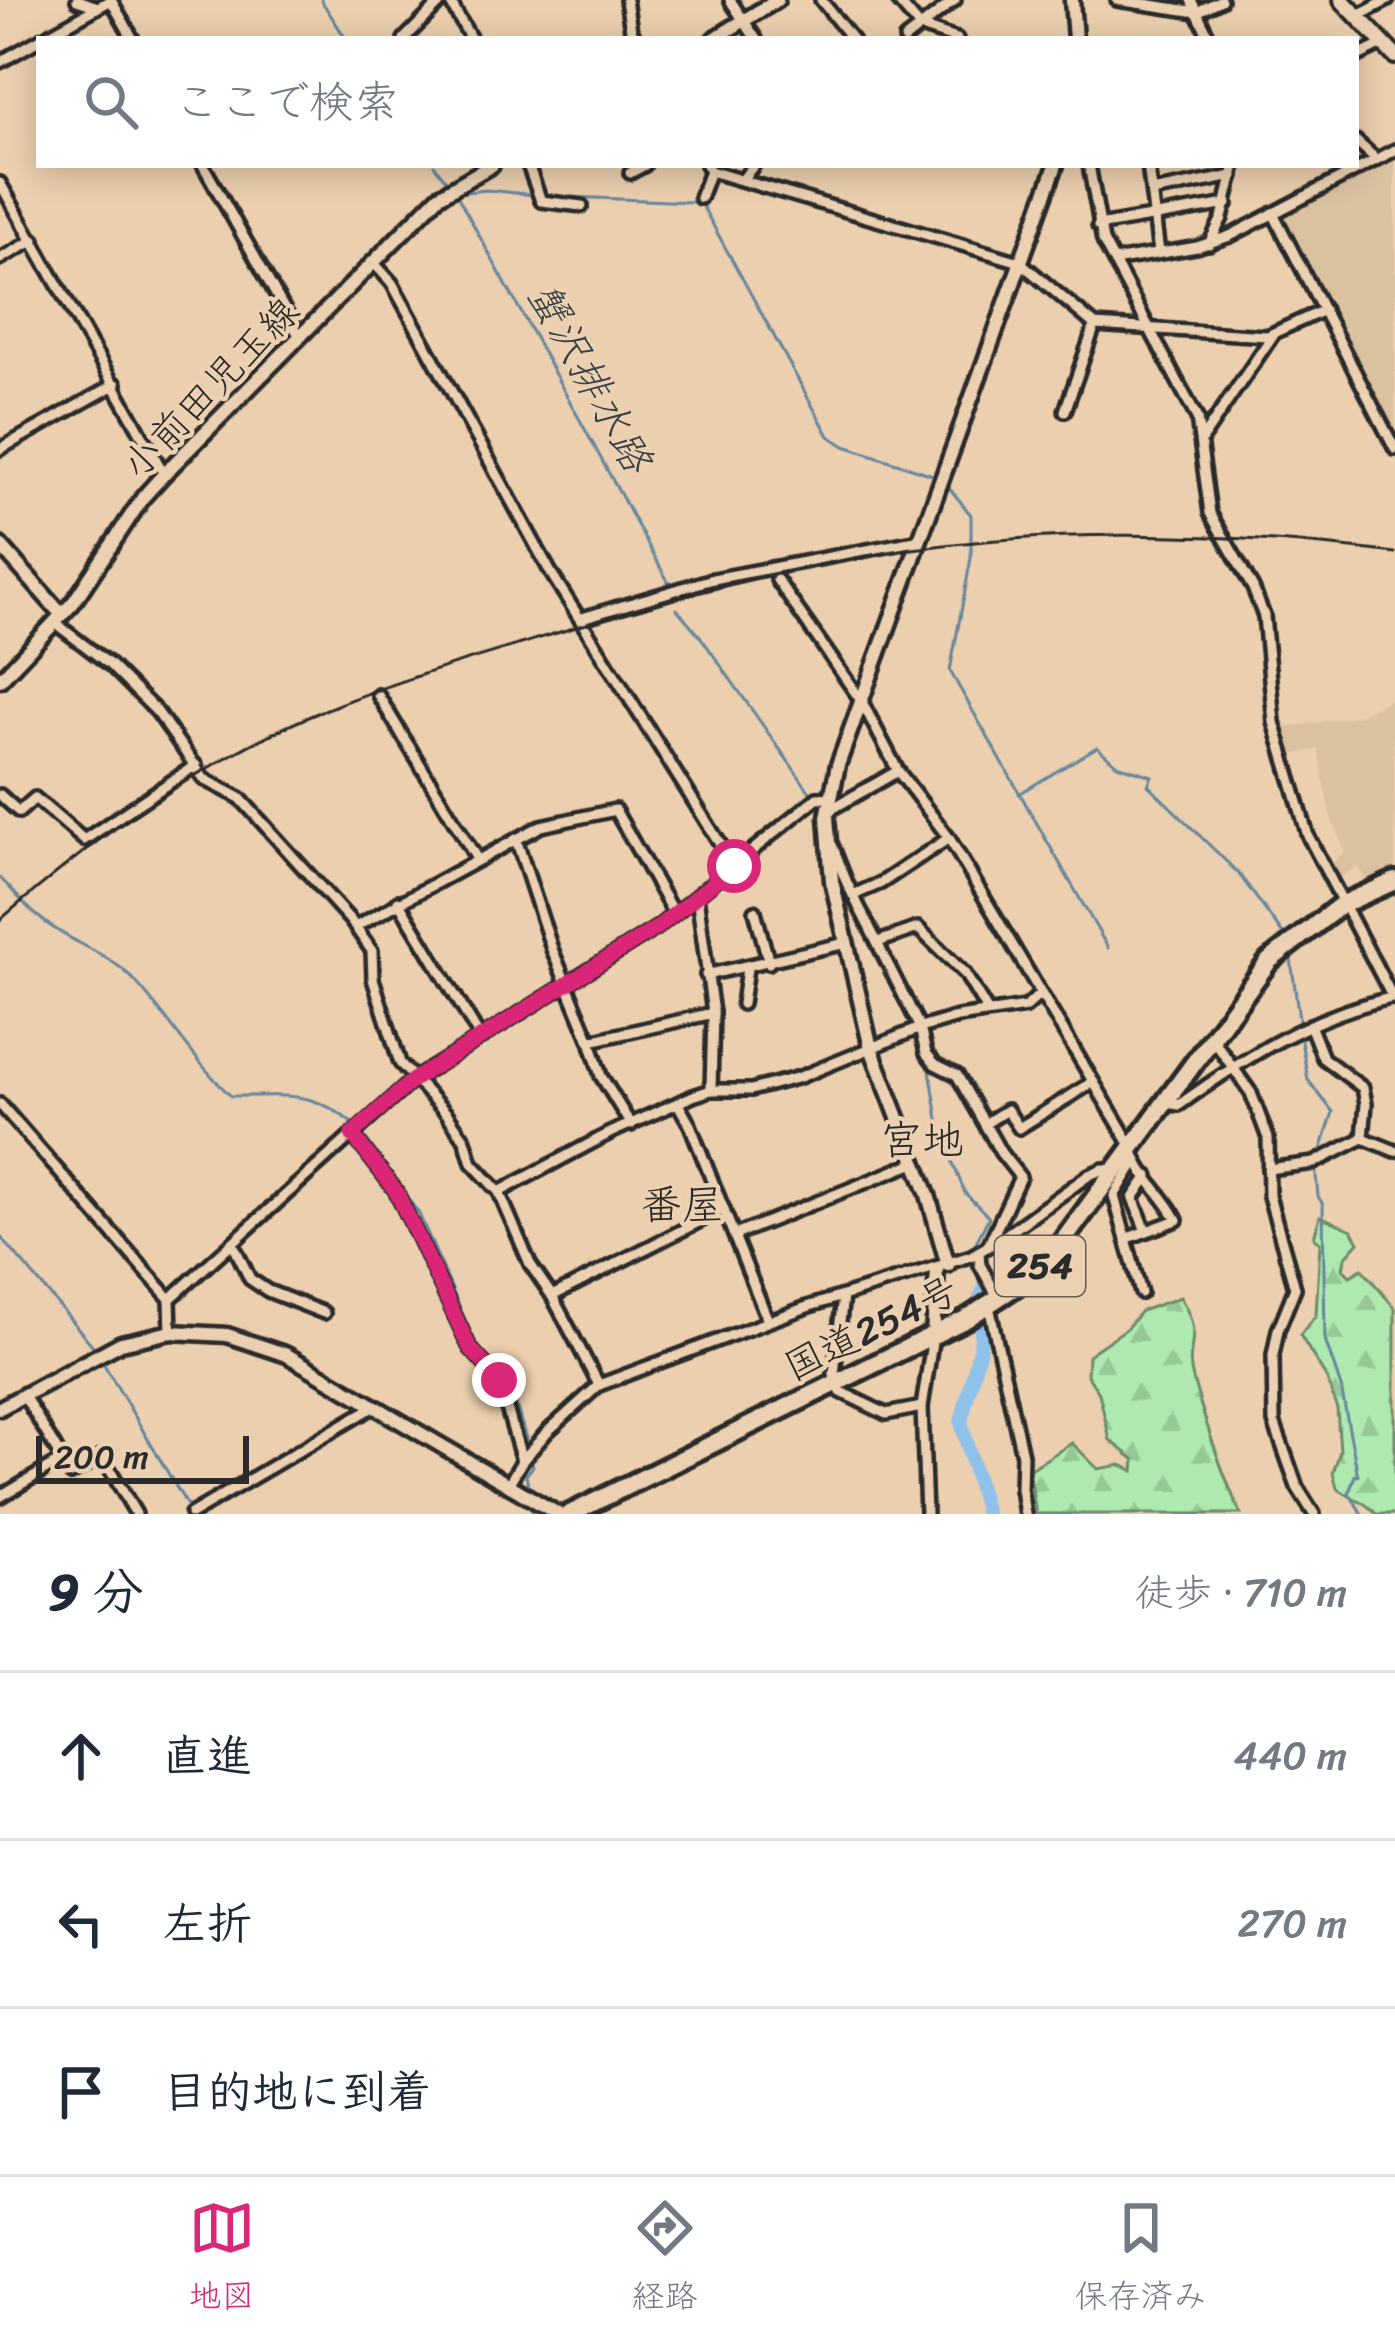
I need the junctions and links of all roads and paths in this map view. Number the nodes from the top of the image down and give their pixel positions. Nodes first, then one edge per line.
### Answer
1 (77, 0) edge
2 (111, 0) edge
3 (446, 0) edge
4 (626, 0) edge
5 (730, 0) edge
6 (778, 0) edge
7 (821, 0) edge
8 (897, 0) edge
9 (956, 0) edge
10 (1072, 0) edge
11 (1118, 0) edge
12 (1191, 0) edge
13 (1221, 0) edge
14 (1342, 0) edge
15 (1388, 0) edge
16 (98, 7) junction
17 (1197, 12) junction
18 (1358, 16) junction
19 (745, 20) junction
20 (920, 27) junction
21 (47, 36) edge
22 (131, 36) edge
23 (407, 36) edge
24 (469, 36) edge
25 (634, 36) edge
26 (719, 36) edge
27 (754, 36) edge
28 (850, 36) edge
29 (909, 36) edge
30 (948, 36) edge
31 (1075, 36) edge
32 (1209, 36) edge
33 (36, 42) edge
34 (1383, 44) junction
35 (1359, 56) edge
36 (1395, 56) edge
37 (0, 62) edge
38 (1359, 144) edge
39 (1395, 149) edge
40 (1376, 159) junction
41 (205, 168) edge
42 (487, 168) edge
43 (529, 168) edge
44 (639, 168) edge
45 (708, 168) edge
46 (752, 168) edge
47 (1056, 168) edge
48 (1089, 168) edge
49 (1151, 168) edge
50 (1359, 168) edge
51 (1359, 168) edge
52 (1234, 170) edge
53 (630, 173) dead end
54 (742, 180) junction
55 (0, 182) edge
56 (1152, 192) junction
57 (700, 199) dead end
58 (1227, 204) junction
59 (582, 206) dead end
60 (1273, 213) junction
61 (1155, 216) junction
62 (1098, 226) junction
63 (34, 240) junction
64 (1209, 244) junction
65 (1160, 253) junction
66 (0, 259) edge
67 (1114, 261) junction
68 (373, 262) junction
69 (1020, 262) junction
70 (1324, 310) junction
71 (1095, 325) junction
72 (1147, 331) junction
73 (1273, 335) junction
74 (300, 337) junction
75 (116, 384) junction
76 (1065, 411) dead end
77 (1202, 440) junction
78 (1395, 448) edge
79 (0, 449) edge
80 (164, 474) junction
81 (920, 540) junction
82 (0, 545) edge
83 (777, 580) dead end
84 (582, 618) junction
85 (58, 619) junction
86 (0, 680) edge
87 (378, 695) dead end
88 (862, 702) junction
89 (196, 765) junction
90 (898, 771) junction
91 (0, 795) edge
92 (829, 804) junction
93 (826, 835) junction
94 (949, 838) junction
95 (516, 839) junction
96 (477, 859) junction
97 (734, 866) junction
98 (1395, 881) edge
99 (853, 895) junction
100 (697, 896) junction
101 (398, 901) junction
102 (1341, 905) junction
103 (755, 911) dead end
104 (674, 914) junction
105 (355, 927) junction
106 (878, 942) junction
107 (846, 943) junction
108 (769, 963) junction
109 (747, 968) junction
110 (706, 975) junction
111 (568, 982) junction
112 (1040, 994) junction
113 (1394, 998) edge
114 (742, 1004) dead end
115 (988, 1012) junction
116 (713, 1013) junction
117 (1310, 1024) junction
118 (920, 1028) junction
119 (480, 1037) junction
120 (1212, 1037) junction
121 (590, 1041) junction
122 (871, 1048) junction
123 (1234, 1065) junction
124 (413, 1080) junction
125 (1094, 1082) junction
126 (711, 1090) junction
127 (1165, 1102) junction
128 (0, 1104) edge
129 (678, 1104) junction
130 (986, 1123) junction
131 (631, 1125) junction
132 (352, 1134) junction
133 (1363, 1138) junction
134 (1395, 1151) edge
135 (1134, 1154) junction
136 (914, 1163) junction
137 (1268, 1169) junction
138 (1115, 1170) junction
139 (1148, 1176) junction
140 (499, 1192) junction
141 (724, 1209) junction
142 (1146, 1231) junction
143 (735, 1235) junction
144 (1128, 1238) junction
145 (232, 1244) junction
146 (983, 1249) junction
147 (942, 1267) junction
148 (1142, 1293) dead end
149 (553, 1296) junction
150 (843, 1297) junction
151 (170, 1299) junction
152 (994, 1303) junction
153 (324, 1313) dead end
154 (768, 1321) junction
155 (171, 1332) junction
156 (933, 1336) junction
157 (836, 1382) junction
158 (598, 1385) junction
159 (23, 1394) junction
160 (373, 1407) junction
161 (0, 1408) edge
162 (922, 1408) junction
163 (62, 1460) junction
164 (522, 1461) junction
165 (508, 1485) junction
166 (0, 1497) edge
167 (136, 1514) edge
168 (191, 1514) edge
169 (558, 1514) edge
170 (571, 1514) edge
171 (926, 1514) edge
172 (1025, 1514) edge
173 (1314, 1514) edge

1 - 16 street
2 - 16 street
2 - 22 street
3 - 23 street
3 - 24 street
4 - 25 street
5 - 19 street
6 - 19 main road
7 - 28 street
8 - 20 street
9 - 20 street
10 - 31 main road
11 - 17 street
12 - 17 street
13 - 17 street
14 - 18 main road
15 - 18 street
16 - 21 street
17 - 32 street
18 - 34 main road
19 - 26 main road
19 - 27 street
20 - 29 street
20 - 30 street
33 - 37 street
34 - 35 street
34 - 36 main road
38 - 40 street
39 - 40 street
40 - 51 street
41 - 74 street
42 - 68 main road, 小前田児玉線
43 - 59 street
44 - 53 street
45 - 54 street
45 - 57 street
46 - 54 street
47 - 69 main road
48 - 62 street
49 - 56 street
50 - 60 street
52 - 56 street
52 - 58 street
54 - 69 street
55 - 63 street
56 - 61 street
58 - 61 street
58 - 64 street
60 - 64 street
60 - 70 street
61 - 62 street
61 - 65 street
62 - 67 street
63 - 66 street
63 - 75 street
64 - 65 street
65 - 67 street
67 - 72 street
68 - 74 main road, 小前田児玉線
68 - 84 street
69 - 71 street
69 - 81 main road
70 - 73 street
70 - 78 street
71 - 72 street
71 - 76 street
72 - 73 street
72 - 77 street
73 - 77 street
74 - 80 main road, 小前田児玉線
75 - 79 street
75 - 80 street
77 - 102 street
80 - 85 main road, 小前田児玉線
81 - 84 street
81 - 88 main road
82 - 85 main road
83 - 88 street
84 - 97 street
85 - 86 main road, 小前田児玉線
85 - 89 street
87 - 96 street
88 - 90 street
88 - 92 main road
89 - 91 street
89 - 105 street
90 - 92 street
90 - 94 street
92 - 93 main road
92 - 97 street
93 - 99 street
93 - 107 main road
94 - 99 street
94 - 112 street
95 - 96 street
95 - 104 street
95 - 111 street
96 - 101 street
97 - 100 street
98 - 102 highway, 国道254号 / 254
99 - 106 street
100 - 104 street
100 - 110 street
101 - 105 street
101 - 119 street
102 - 113 street
102 - 120 highway, 国道254号 / 254
103 - 108 street
104 - 111 street
105 - 124 street
106 - 115 street
106 - 118 street
107 - 108 street
107 - 122 main road
108 - 109 street
109 - 110 street
109 - 114 street
110 - 116 street
111 - 119 street
111 - 121 street
112 - 115 street
112 - 125 street
113 - 117 street
115 - 118 street
116 - 121 street
116 - 126 street
117 - 123 street
117 - 133 street
118 - 122 street
118 - 130 street
119 - 124 street
120 - 123 street
120 - 127 highway, 国道254号 / 254
121 - 131 street
122 - 126 street
122 - 136 main road
123 - 127 street
123 - 137 street
124 - 132 street
124 - 140 street
125 - 130 street
125 - 135 street
126 - 129 street
127 - 135 highway, 国道254号 / 254
128 - 151 street
129 - 131 street
129 - 141 street
130 - 146 street
131 - 140 street
132 - 145 street
132 - 164 street
133 - 134 street
133 - 137 street
135 - 138 highway, 国道254号 / 254
135 - 139 street
135 - 144 street
136 - 143 street
136 - 147 main road
137 - 173 street
138 - 146 street
138 - 152 highway, 国道254号 / 254
139 - 142 street
139 - 142 street
140 - 149 street
141 - 143 street
141 - 149 street
142 - 144 street
143 - 154 street
144 - 148 street
145 - 151 street
145 - 153 street
146 - 147 street
146 - 152 street
147 - 150 street
147 - 156 main road
149 - 158 street
150 - 154 street
150 - 157 street
151 - 155 street
152 - 156 highway, 国道254号 / 254
152 - 172 street
154 - 158 street
155 - 159 main road
155 - 160 main road
156 - 157 highway, 国道254号 / 254
156 - 162 street
157 - 162 street
157 - 170 highway, 国道254号 / 254
158 - 164 street
159 - 161 main road
159 - 163 street
160 - 165 main road
160 - 168 street
162 - 171 street
163 - 166 street
163 - 167 street
164 - 165 street
165 - 169 main road

